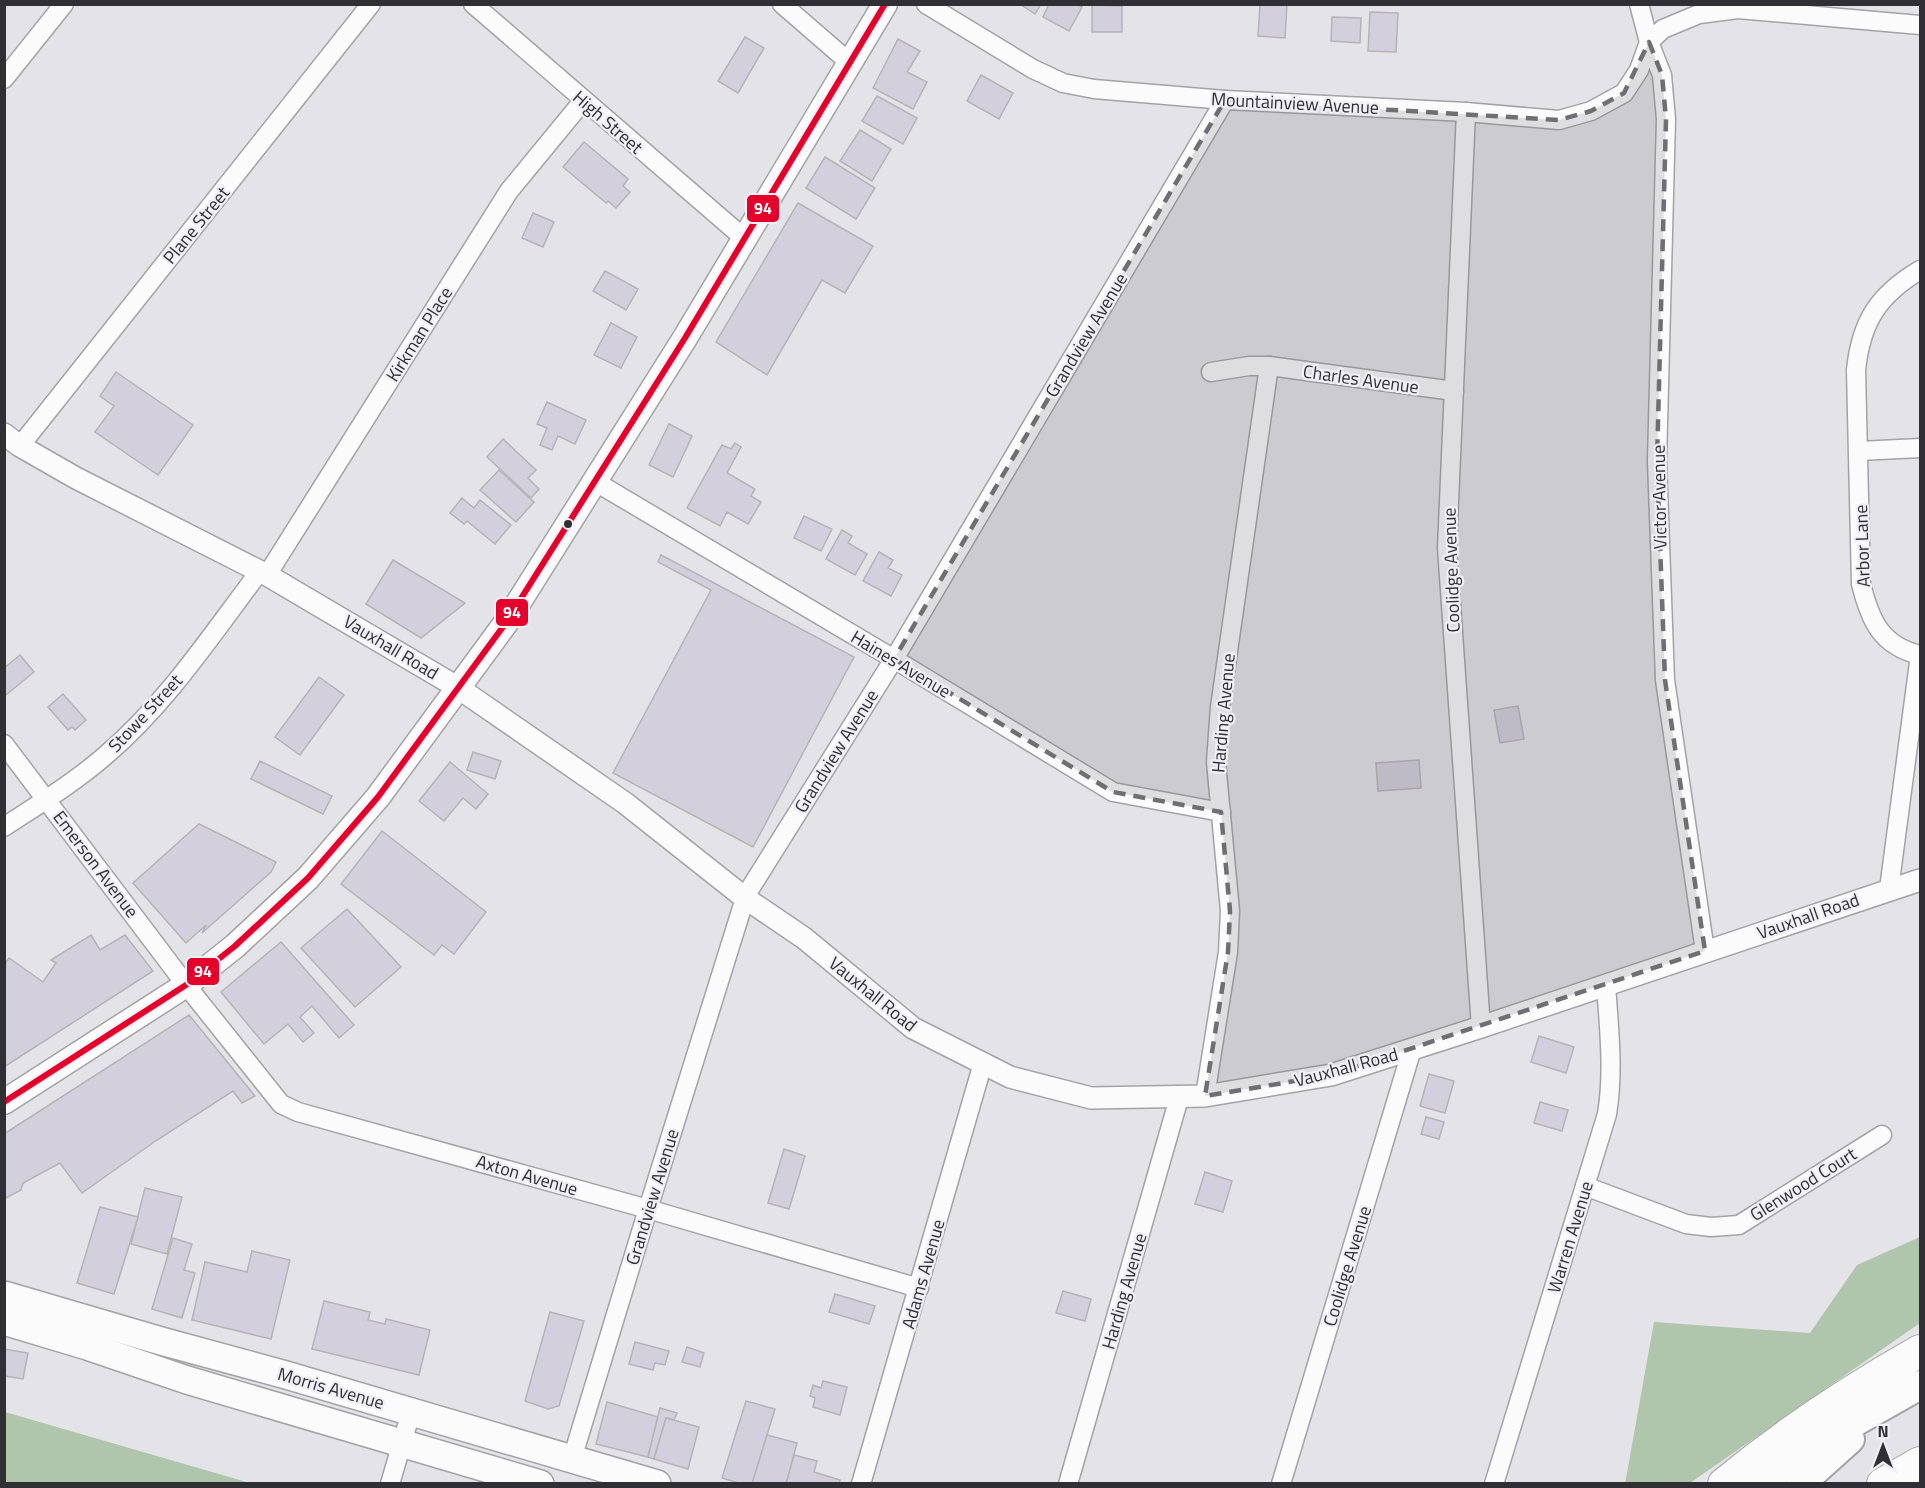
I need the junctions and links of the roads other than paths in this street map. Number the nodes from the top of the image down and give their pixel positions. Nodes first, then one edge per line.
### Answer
1 (64, 4) edge
2 (371, 4) edge
3 (473, 4) edge
4 (782, 4) edge
5 (885, 4) edge
6 (926, 4) edge
7 (1639, 4) edge
8 (1920, 25) edge
9 (1649, 42) junction
10 (850, 63) junction
11 (4, 79) edge
12 (1226, 100) junction
13 (583, 101) junction
14 (1466, 112) junction
15 (745, 239) junction
16 (1920, 270) edge
17 (1269, 366) junction
18 (1211, 372) dead end
19 (1454, 391) junction
20 (12, 440) edge
21 (1920, 448) edge
22 (1859, 451) junction
23 (594, 481) junction
24 (264, 573) junction
25 (1920, 655) edge
26 (894, 659) junction
27 (457, 687) junction
28 (4, 744) edge
29 (47, 799) junction
30 (1221, 812) junction
31 (4, 826) edge
32 (1920, 880) edge
33 (1889, 889) junction
34 (745, 898) junction
35 (1706, 951) junction
36 (1606, 985) junction
37 (186, 986) junction
38 (1481, 1028) junction
39 (1412, 1049) junction
40 (983, 1063) junction
41 (1205, 1096) junction
42 (1179, 1098) junction
43 (4, 1102) edge
44 (1882, 1135) dead end
45 (1585, 1186) junction
46 (648, 1209) junction
47 (919, 1288) junction
48 (4, 1295) edge
49 (4, 1322) edge
50 (1920, 1351) edge
51 (1920, 1385) edge
52 (411, 1412) junction
53 (402, 1443) junction
54 (572, 1459) junction
55 (1920, 1463) edge
56 (531, 1482) edge
57 (390, 1484) edge
58 (657, 1484) edge
59 (861, 1484) edge
60 (1068, 1484) edge
61 (1281, 1484) edge
62 (1494, 1484) edge
63 (1724, 1484) edge
64 (1757, 1484) edge
65 (1800, 1484) edge
66 (1883, 1484) edge

1 - 11 street
2 - 20 street, Plane Street
3 - 13 street, High Street
4 - 10 street
5 - 10 main road
6 - 12 street, Mountainview Avenue
7 - 9 street, Victor Avenue
8 - 9 street
9 - 14 street, Mountainview Avenue
9 - 35 street, Victor Avenue
10 - 15 main road
12 - 14 street, Mountainview Avenue
12 - 26 street, Grandview Avenue
13 - 15 street, High Street
13 - 24 street, Kirkman Place
14 - 19 street, Coolidge Avenue
15 - 23 main road
16 - 22 street, Arbor Lane
17 - 18 street, Charles Avenue
17 - 19 street, Charles Avenue
17 - 30 street, Harding Avenue
19 - 38 street, Coolidge Avenue
20 - 24 street, Vauxhall Road
21 - 22 street
22 - 25 street, Arbor Lane
23 - 26 street, Haines Avenue
23 - 27 main road
24 - 27 street, Vauxhall Road
24 - 29 street, Stowe Street
25 - 33 street, Arbor Lane
26 - 30 street, Haines Avenue
26 - 34 street, Grandview Avenue
27 - 34 street, Vauxhall Road
27 - 37 main road
28 - 29 street, Emerson Avenue
29 - 31 street, Stowe Street
29 - 37 street, Emerson Avenue
30 - 41 street, Harding Avenue
32 - 33 street, Vauxhall Road
33 - 35 street, Vauxhall Road
34 - 40 street, Vauxhall Road
34 - 46 street, Grandview Avenue
35 - 36 street, Vauxhall Road
36 - 38 street, Vauxhall Road
36 - 45 street, Warren Avenue
37 - 43 main road
37 - 46 street, Axton Avenue
38 - 39 street, Vauxhall Road
39 - 41 street, Vauxhall Road
39 - 61 street, Coolidge Avenue
40 - 42 street, Vauxhall Road
40 - 47 street, Adams Avenue
41 - 42 street, Vauxhall Road
42 - 60 street, Harding Avenue
44 - 45 street, Glenwood Court
45 - 62 street, Warren Avenue
46 - 47 street, Axton Avenue
46 - 54 street, Grandview Avenue
47 - 59 street, Adams Avenue
48 - 52 main road, Morris Avenue
49 - 53 main road, Morris Avenue
50 - 63 highway
51 - 64 highway
51 - 65 highway
52 - 53 street
52 - 54 main road, Morris Avenue
53 - 56 main road, Morris Avenue
53 - 57 street
54 - 58 main road, Morris Avenue
55 - 66 highway

